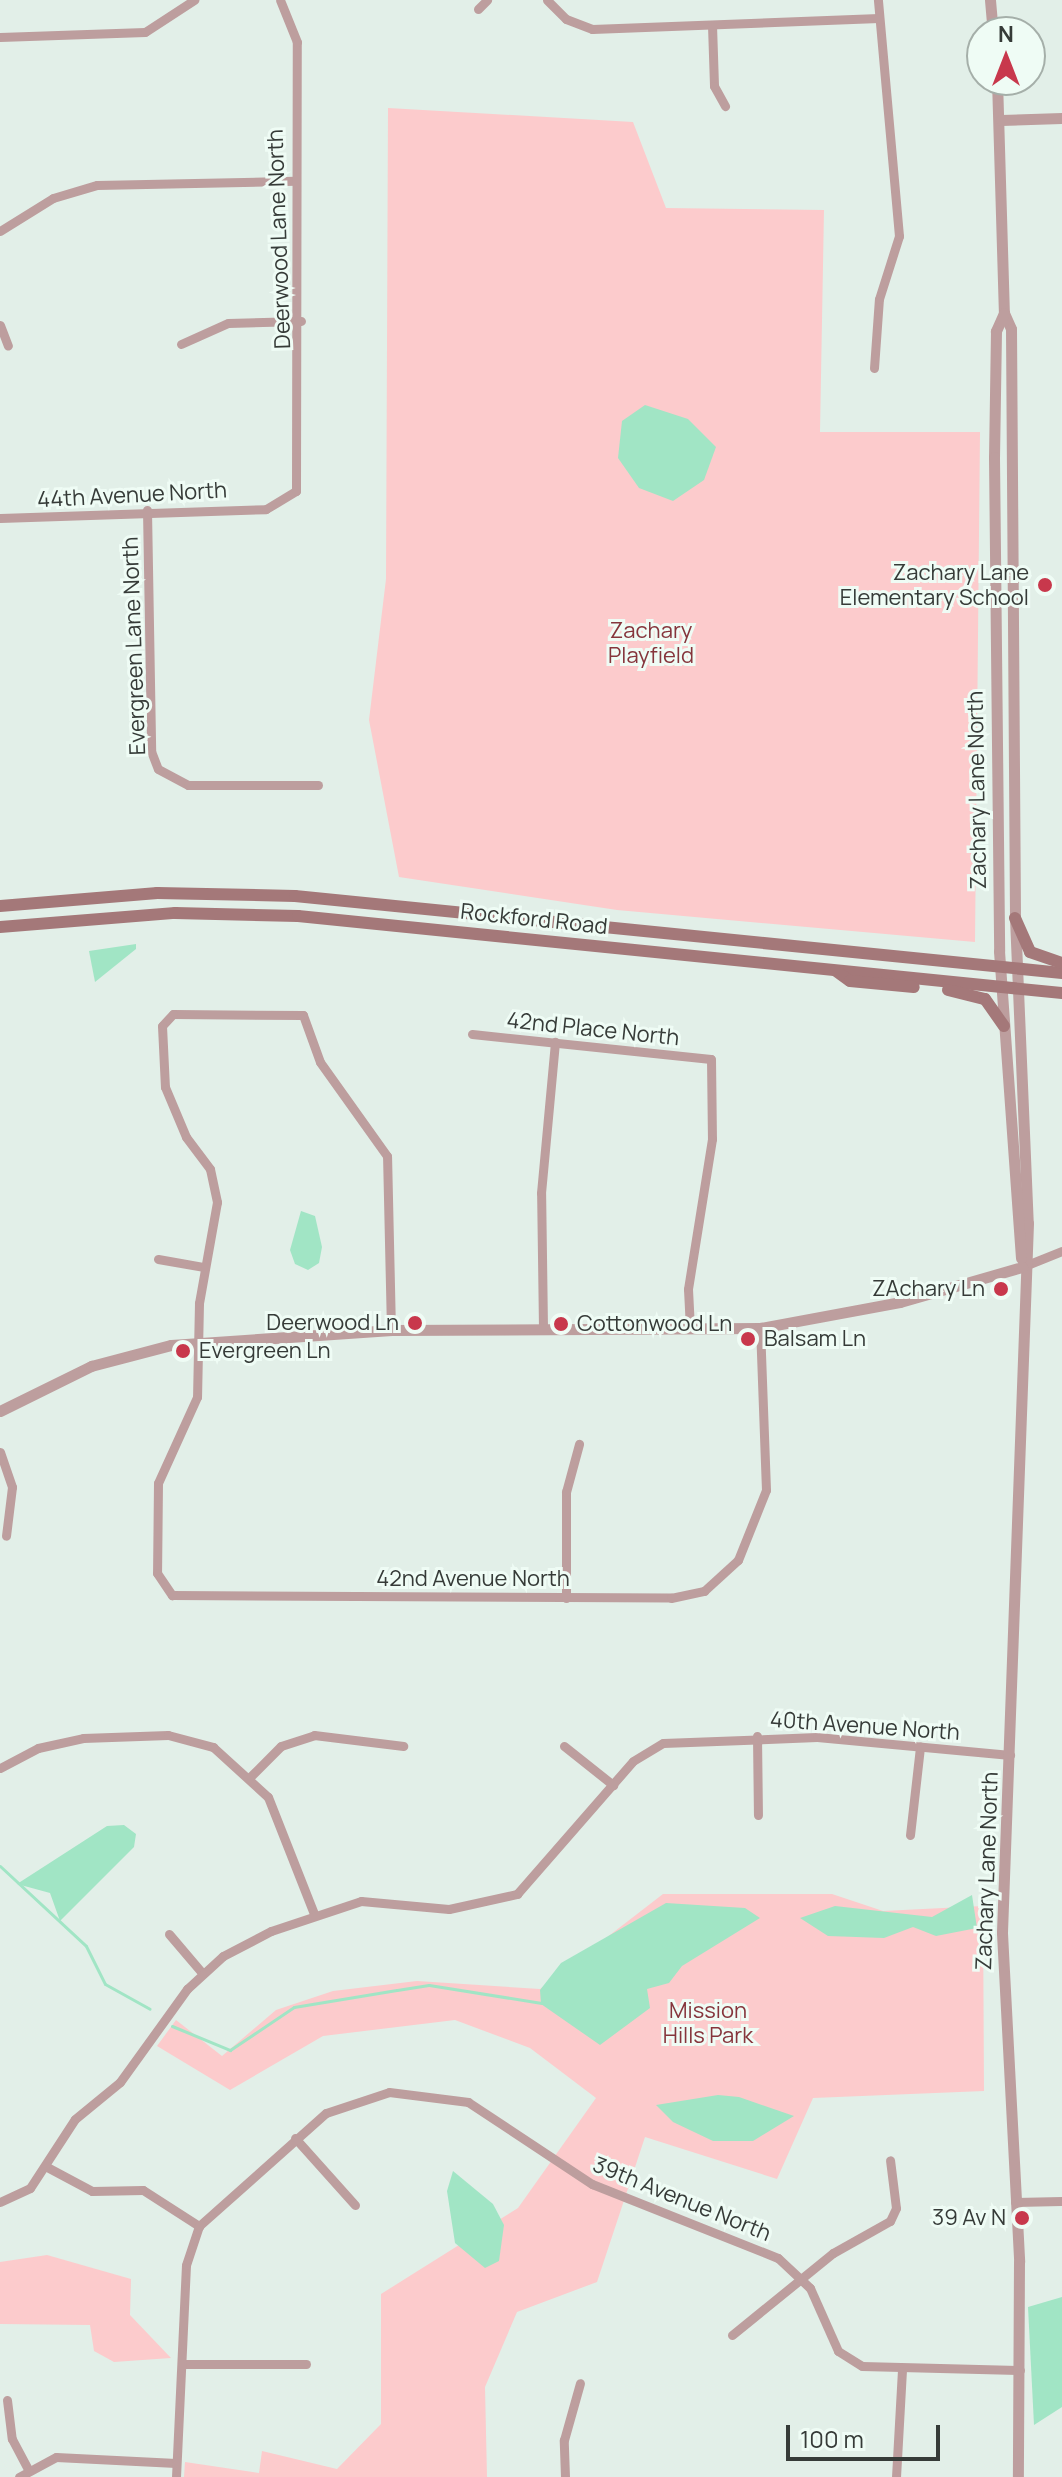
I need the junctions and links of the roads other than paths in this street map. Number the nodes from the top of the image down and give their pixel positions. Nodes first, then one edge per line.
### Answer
1 (194, 0) edge
2 (280, 0) edge
3 (487, 0) edge
4 (547, 0) edge
5 (878, 0) edge
6 (478, 9) dead end
7 (879, 18) junction
8 (712, 25) junction
9 (0, 37) edge
10 (999, 96) edge
11 (725, 106) dead end
12 (1062, 118) edge
13 (1001, 120) junction
14 (295, 181) junction
15 (0, 231) edge
16 (1004, 313) junction
17 (301, 321) junction
18 (0, 325) edge
19 (181, 344) dead end
20 (8, 346) dead end
21 (874, 368) dead end
22 (266, 509) joint
23 (147, 510) junction
24 (0, 518) edge
25 (318, 785) dead end
26 (0, 906) edge
27 (1015, 918) junction
28 (0, 927) edge
29 (1062, 963) edge
30 (1000, 966) junction
31 (1018, 968) junction
32 (833, 969) junction
33 (1062, 973) edge
34 (1001, 987) junction
35 (1019, 989) junction
36 (1062, 993) edge
37 (1004, 1026) junction
38 (472, 1034) dead end
39 (555, 1042) junction
40 (1009, 1154) junction
41 (1026, 1154) junction
42 (1062, 1251) edge
43 (158, 1259) dead end
44 (204, 1267) junction
45 (1022, 1267) junction
46 (543, 1328) junction
47 (760, 1328) junction
48 (690, 1329) junction
49 (391, 1330) junction
50 (200, 1342) junction
51 (0, 1411) edge
52 (579, 1444) dead end
53 (0, 1452) edge
54 (6, 1536) dead end
55 (566, 1598) junction
56 (757, 1736) junction
57 (403, 1746) dead end
58 (564, 1746) dead end
59 (920, 1747) junction
60 (1010, 1755) junction
61 (0, 1768) edge
62 (251, 1776) junction
63 (613, 1785) junction
64 (758, 1815) dead end
65 (910, 1835) dead end
66 (314, 1914) junction
67 (169, 1934) dead end
68 (203, 1974) junction
69 (295, 2138) junction
70 (890, 2160) dead end
71 (47, 2167) junction
72 (1062, 2201) edge
73 (0, 2202) edge
74 (1015, 2202) junction
75 (355, 2205) dead end
76 (199, 2226) junction
77 (802, 2277) junction
78 (732, 2335) dead end
79 (185, 2364) junction
80 (306, 2364) dead end
81 (1020, 2370) junction
82 (902, 2371) junction
83 (580, 2383) dead end
84 (7, 2400) dead end
85 (176, 2463) junction
86 (28, 2469) junction
87 (19, 2477) edge
88 (176, 2477) edge
89 (565, 2477) edge
90 (896, 2477) edge
91 (1018, 2477) edge

1 - 9 street
2 - 14 street, Deerwood Lane North
3 - 6 street
4 - 8 street
5 - 7 street
7 - 8 street
7 - 21 street
8 - 11 street
10 - 13 street, Zachary Lane North
12 - 13 street
13 - 16 street, Zachary Lane North
14 - 15 street
14 - 17 street, Deerwood Lane North
16 - 27 street, Zachary Lane North
16 - 30 street, Zachary Lane North
17 - 19 street
17 - 22 street, Deerwood Lane North
18 - 20 street
22 - 23 street, 44th Avenue North
23 - 24 street, 44th Avenue North
23 - 25 street, Evergreen Lane North
26 - 30 main road, Rockford Road
27 - 29 main road
27 - 31 street, Zachary Lane North
28 - 32 main road, Rockford Road
30 - 31 main road, Rockford Road
30 - 34 street, Zachary Lane North
31 - 33 main road, Rockford Road
31 - 35 street, Zachary Lane North
32 - 34 main road, Rockford Road
32 - 37 main road
34 - 35 main road, Rockford Road
34 - 37 street, Zachary Lane North
35 - 36 main road, Rockford Road
35 - 41 street, Zachary Lane North
37 - 40 street, Zachary Lane North
38 - 39 street, 42nd Place North
39 - 46 street
39 - 48 street, 42nd Place North
40 - 41 street
40 - 45 street, Zachary Lane North
41 - 45 street, Zachary Lane North
42 - 45 street
43 - 44 street
44 - 49 street
44 - 50 street
45 - 47 street
45 - 60 street, Zachary Lane North
46 - 48 street
46 - 49 street
47 - 48 street
47 - 55 street, 42nd Avenue North
49 - 50 street
50 - 51 street
50 - 55 street, 42nd Avenue North
52 - 55 street
53 - 54 street
56 - 59 street, 40th Avenue North
56 - 63 street, 40th Avenue North
56 - 64 street
57 - 62 street
58 - 63 street
59 - 60 street, 40th Avenue North
59 - 65 street
60 - 74 street, Zachary Lane North
61 - 62 street
62 - 66 street
63 - 66 street, 40th Avenue North
66 - 68 street, 40th Avenue North
67 - 68 street
68 - 71 street, 40th Avenue North
69 - 75 street
69 - 76 street, 39th Avenue North
69 - 77 street, 39th Avenue North
70 - 77 street
71 - 73 street, 40th Avenue North
71 - 76 street
72 - 74 street
74 - 81 street, Zachary Lane North
76 - 79 street
77 - 78 street
77 - 82 street, 39th Avenue North
79 - 80 street
79 - 85 street
81 - 82 street, 39th Avenue North
81 - 91 street, Zachary Lane North
82 - 90 street
83 - 89 street
84 - 86 street
85 - 86 street
85 - 88 street
86 - 87 street

